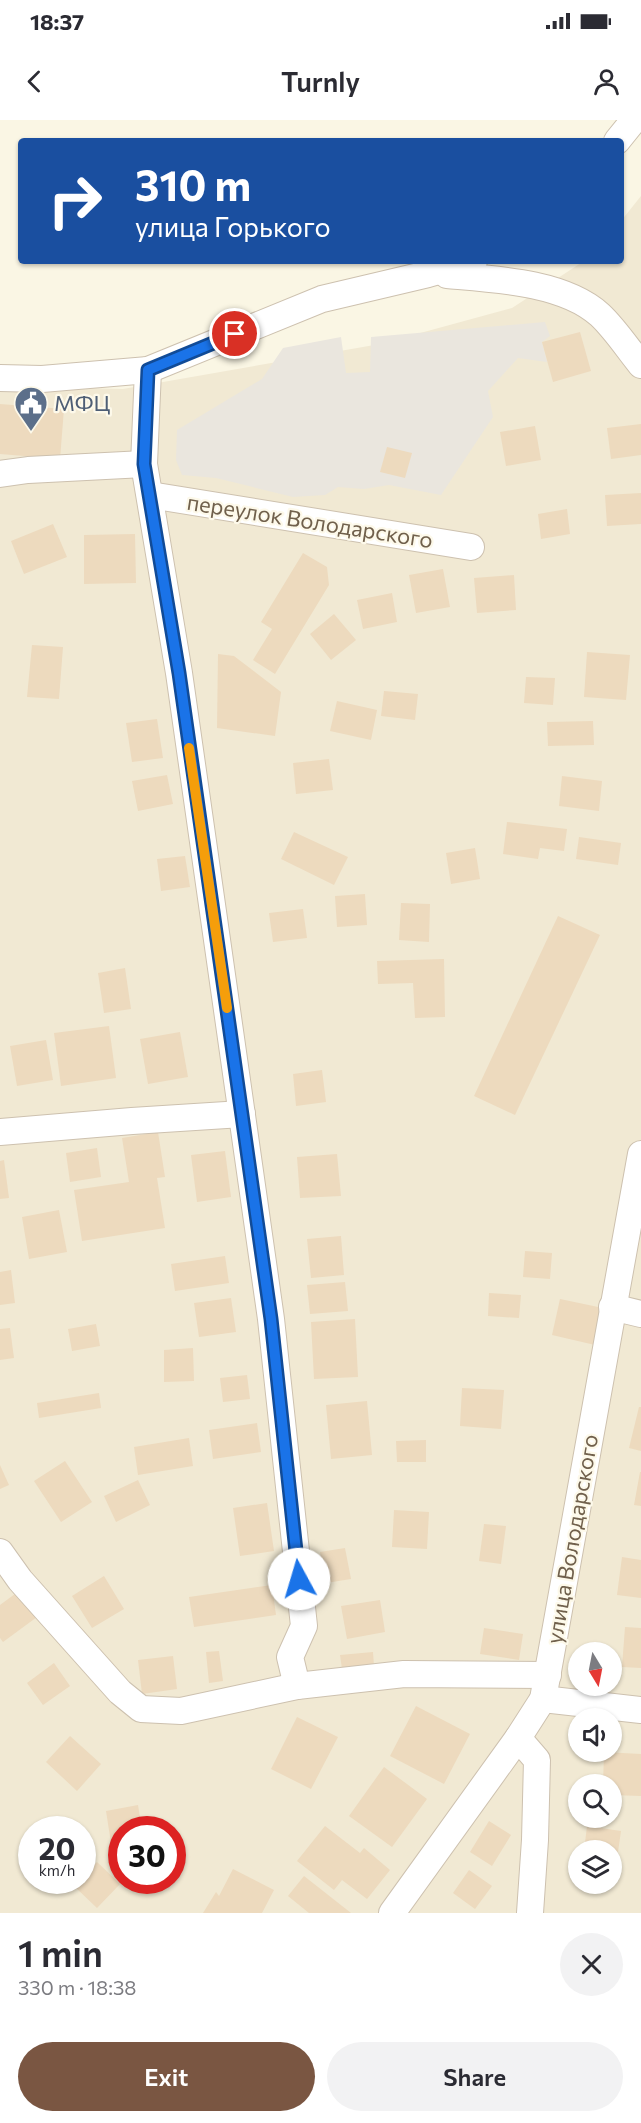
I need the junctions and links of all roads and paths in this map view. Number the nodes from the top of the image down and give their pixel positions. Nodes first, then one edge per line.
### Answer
1 (634, 120) edge
2 (619, 138) edge
3 (463, 264) edge
4 (428, 274) junction
5 (641, 365) edge
6 (148, 370) junction
7 (0, 378) edge
8 (144, 464) junction
9 (0, 474) edge
10 (150, 495) junction
11 (471, 547) dead end
12 (242, 1114) junction
13 (0, 1132) edge
14 (641, 1154) edge
15 (612, 1307) junction
16 (641, 1314) edge
17 (0, 1552) edge
18 (297, 1686) junction
19 (545, 1687) junction
20 (641, 1710) edge
21 (518, 1738) junction
22 (392, 1913) edge
23 (530, 1913) edge

1 - 2 street
3 - 4 street
4 - 5 street
4 - 6 street
6 - 7 street
6 - 8 street
8 - 9 street
8 - 10 street
10 - 11 street, переулок Володарского
10 - 12 street
12 - 13 street
12 - 18 street
14 - 15 street, улица Володарского
15 - 16 street
15 - 19 street, улица Володарского
17 - 18 street
18 - 19 street
19 - 20 street
19 - 21 street, улица Володарского
21 - 22 street, улица Володарского
21 - 23 street

